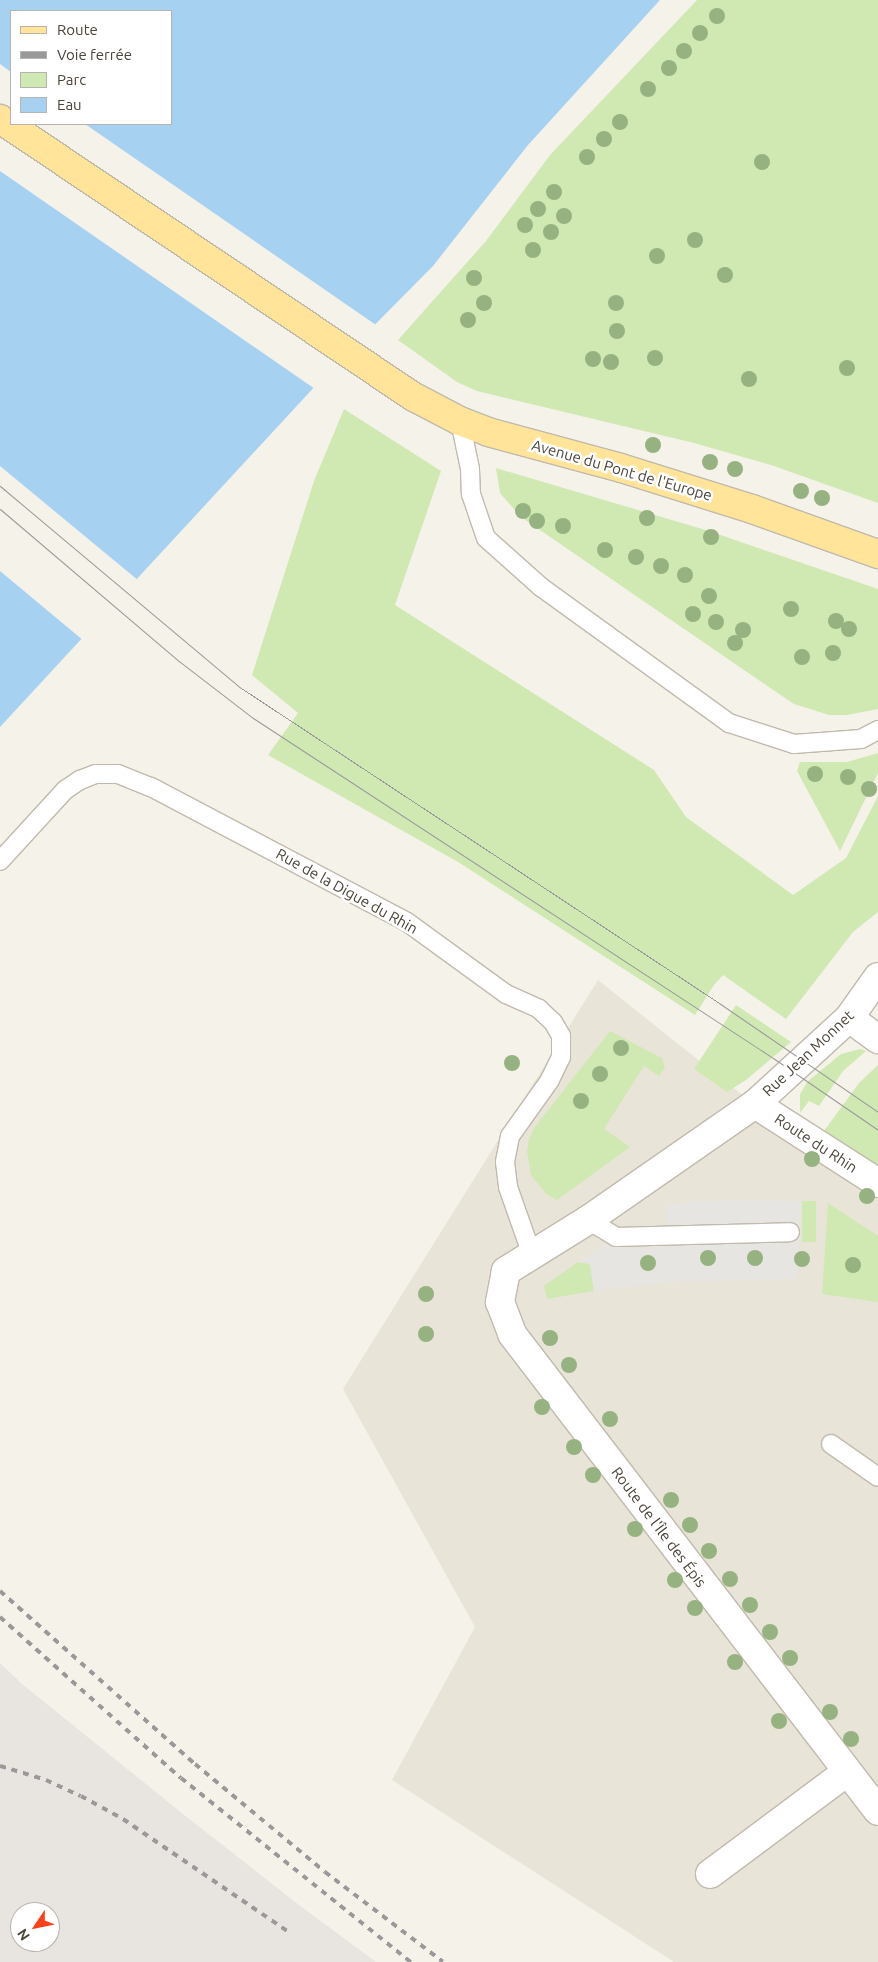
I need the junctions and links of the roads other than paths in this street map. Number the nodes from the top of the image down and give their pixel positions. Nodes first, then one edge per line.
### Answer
1 (10, 125) edge
2 (460, 421) junction
3 (878, 554) edge
4 (878, 730) edge
5 (0, 861) edge
6 (878, 977) edge
7 (849, 1018) junction
8 (878, 1039) edge
9 (755, 1104) junction
10 (878, 1183) edge
11 (588, 1220) junction
12 (790, 1232) dead end
13 (532, 1255) junction
14 (506, 1271) joint
15 (831, 1444) dead end
16 (878, 1477) edge
17 (847, 1772) junction
18 (878, 1811) edge
19 (710, 1874) dead end

1 - 2 main road, Avenue du Pont de l'Europe
2 - 3 main road, Avenue du Pont de l'Europe
2 - 4 lane
5 - 13 lane, Rue de la Digue du Rhin
6 - 7 street, Rue Jean Monnet
7 - 8 street
7 - 9 street, Rue Jean Monnet
9 - 10 street, Route du Rhin
9 - 11 street, Rue Jean Monnet
11 - 12 lane
11 - 13 street, Rue Jean Monnet
13 - 14 street, Rue Jean Monnet
14 - 17 street, Route de l'Île des Épis
15 - 16 lane
17 - 18 street, Route de l'Île des Épis
17 - 19 street

